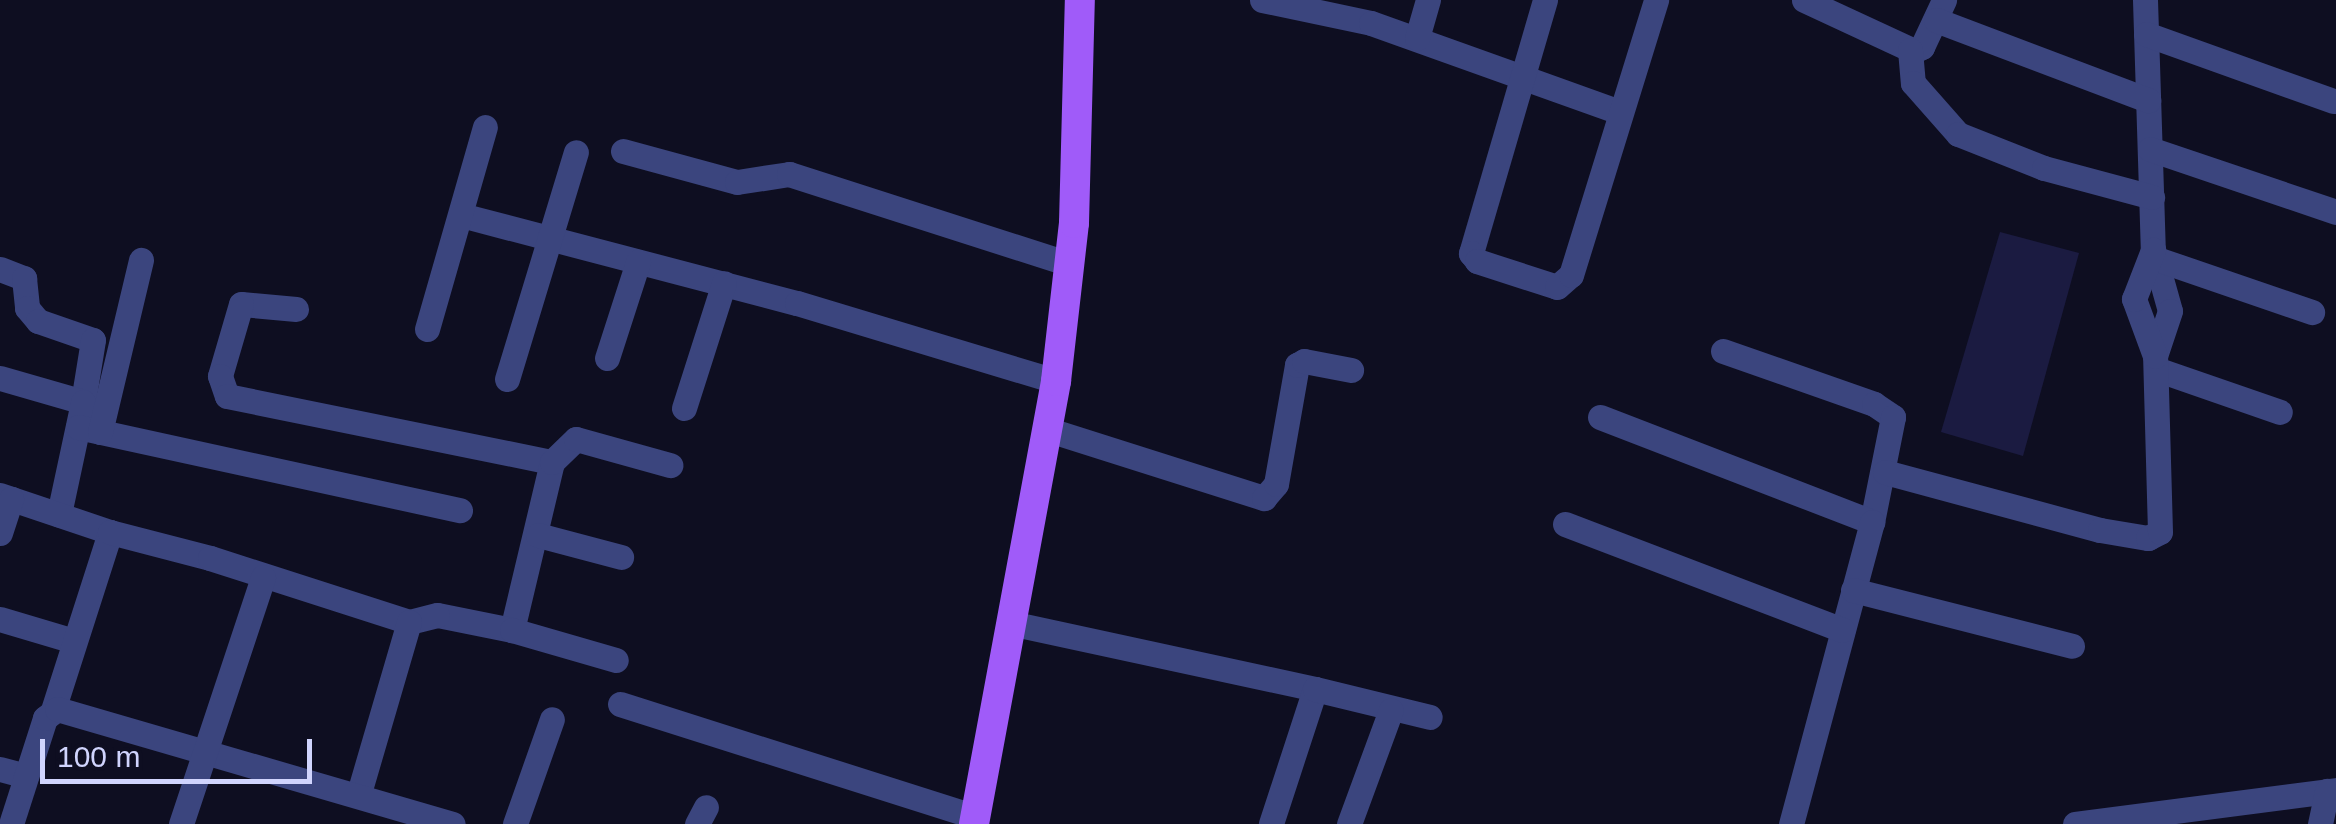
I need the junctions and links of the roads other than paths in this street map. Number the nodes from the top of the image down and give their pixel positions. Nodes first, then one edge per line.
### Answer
1 (1080, 0) edge
2 (1262, 0) edge
3 (1428, 0) edge
4 (1545, 0) edge
5 (1656, 0) edge
6 (1804, 0) edge
7 (2145, 0) edge
8 (1940, 10) edge
9 (2146, 34) junction
10 (1417, 38) junction
11 (1910, 50) junction
12 (1522, 77) junction
13 (2148, 100) junction
14 (2333, 101) dead end
15 (1620, 112) junction
16 (485, 127) dead end
17 (2150, 150) junction
18 (623, 151) dead end
19 (576, 152) dead end
20 (2152, 197) junction
21 (2336, 212) edge
22 (461, 215) junction
23 (551, 236) junction
24 (2155, 255) junction
25 (141, 260) dead end
26 (638, 262) junction
27 (1070, 264) junction
28 (0, 269) edge
29 (724, 283) junction
30 (296, 309) dead end
31 (2312, 312) dead end
32 (427, 329) dead end
33 (1723, 350) dead end
34 (607, 358) dead end
35 (2156, 362) junction
36 (1351, 370) dead end
37 (0, 378) edge
38 (507, 379) dead end
39 (1056, 381) junction
40 (684, 408) dead end
41 (2280, 412) dead end
42 (1600, 417) dead end
43 (87, 420) junction
44 (1046, 429) junction
45 (552, 462) junction
46 (670, 465) dead end
47 (1885, 472) junction
48 (6, 497) edge
49 (460, 510) dead end
50 (59, 514) junction
51 (1872, 522) junction
52 (1565, 524) dead end
53 (0, 532) edge
54 (110, 532) junction
55 (538, 535) junction
56 (621, 557) dead end
57 (262, 577) junction
58 (1853, 590) junction
59 (0, 619) edge
60 (409, 622) junction
61 (1015, 624) junction
62 (512, 630) junction
63 (1842, 630) junction
64 (74, 641) junction
65 (2072, 646) dead end
66 (616, 660) dead end
67 (1316, 689) junction
68 (620, 704) dead end
69 (53, 710) junction
70 (1391, 710) junction
71 (1430, 717) dead end
72 (552, 719) dead end
73 (203, 756) junction
74 (0, 768) edge
75 (26, 776) junction
76 (2331, 790) edge
77 (358, 796) junction
78 (975, 821) edge
79 (11, 824) edge
80 (181, 824) edge
81 (453, 824) edge
82 (515, 824) edge
83 (1270, 824) edge
84 (1349, 824) edge
85 (1791, 824) edge
86 (2075, 824) edge
87 (2320, 824) edge

1 - 27 main road
2 - 10 street
3 - 10 street
4 - 12 street
5 - 15 street
6 - 11 street
7 - 9 street
8 - 11 street
8 - 13 street
9 - 13 street
9 - 14 street
10 - 12 street
11 - 20 street
12 - 15 street
12 - 15 street
13 - 17 street
16 - 22 street
17 - 20 street
17 - 21 street
18 - 27 street
19 - 23 street
20 - 24 street
22 - 23 street
22 - 32 street
23 - 26 street
23 - 38 street
24 - 31 street
24 - 35 street
24 - 35 street
25 - 43 street
26 - 29 street
26 - 34 street
27 - 39 main road
28 - 43 street
29 - 39 street
29 - 40 street
30 - 45 street
33 - 47 street
35 - 41 street
35 - 47 street
36 - 44 street
37 - 43 street
39 - 44 main road
42 - 51 street
43 - 49 street
43 - 50 street
44 - 61 main road
45 - 46 street
45 - 55 street
47 - 51 street
48 - 50 street
48 - 53 street
50 - 54 street
51 - 58 street
52 - 63 street
54 - 57 street
54 - 64 street
55 - 56 street
55 - 62 street
57 - 60 street
57 - 73 street
58 - 63 street
58 - 65 street
59 - 64 street
60 - 62 street
60 - 77 street
61 - 67 street
61 - 78 main road
62 - 66 street
63 - 85 street
64 - 69 street
67 - 70 street
67 - 83 street
68 - 78 street
69 - 73 street
69 - 75 street
70 - 71 street
70 - 84 street
72 - 82 street
73 - 77 street
73 - 80 street
74 - 75 street
75 - 79 street
76 - 86 street
76 - 87 street
77 - 81 street

